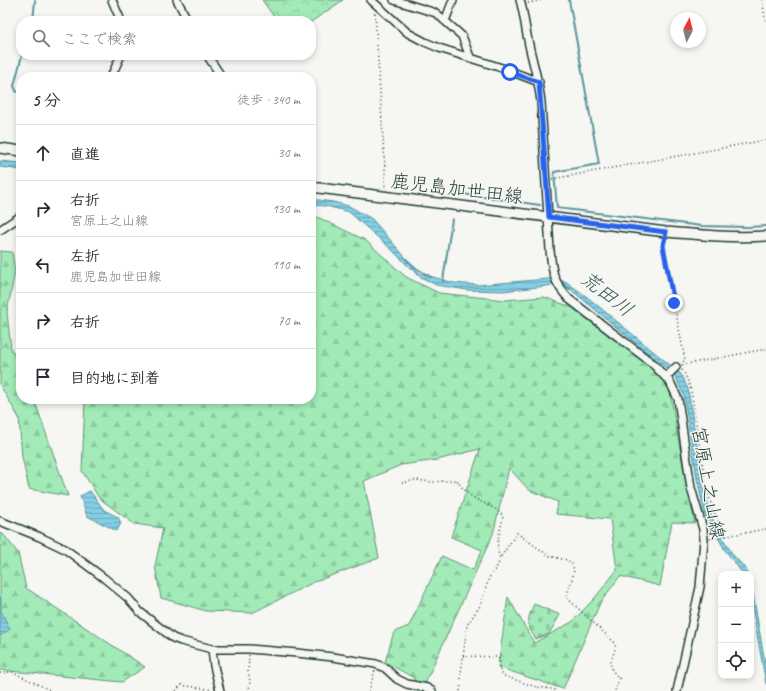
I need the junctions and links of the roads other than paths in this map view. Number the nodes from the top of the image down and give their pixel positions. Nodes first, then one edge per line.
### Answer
1 (112, 0) edge
2 (177, 0) edge
3 (371, 0) edge
4 (394, 0) edge
5 (453, 0) edge
6 (521, 2) edge
7 (119, 16) edge
8 (185, 16) edge
9 (445, 21) junction
10 (470, 58) junction
11 (119, 60) edge
12 (210, 60) edge
13 (113, 72) edge
14 (218, 72) edge
15 (539, 82) junction
16 (0, 148) edge
17 (16, 150) edge
18 (316, 188) edge
19 (549, 217) junction
20 (16, 219) edge
21 (0, 230) edge
22 (766, 236) edge
23 (678, 366) road end
24 (666, 377) junction
25 (0, 521) edge
26 (212, 649) junction
27 (220, 691) edge
28 (432, 691) edge
29 (677, 691) edge

1 - 7 street
2 - 8 street
3 - 10 street
4 - 9 street
5 - 9 street
6 - 15 street
9 - 10 street
10 - 15 street
11 - 13 street
12 - 14 street
15 - 19 street
16 - 17 main road
18 - 19 main road, 鹿児島加世田線
19 - 22 main road, 鹿児島加世田線
19 - 24 street, 宮原上之山線
20 - 21 street
23 - 24 street
24 - 29 street, 宮原上之山線
25 - 26 street
26 - 27 street
26 - 28 street

